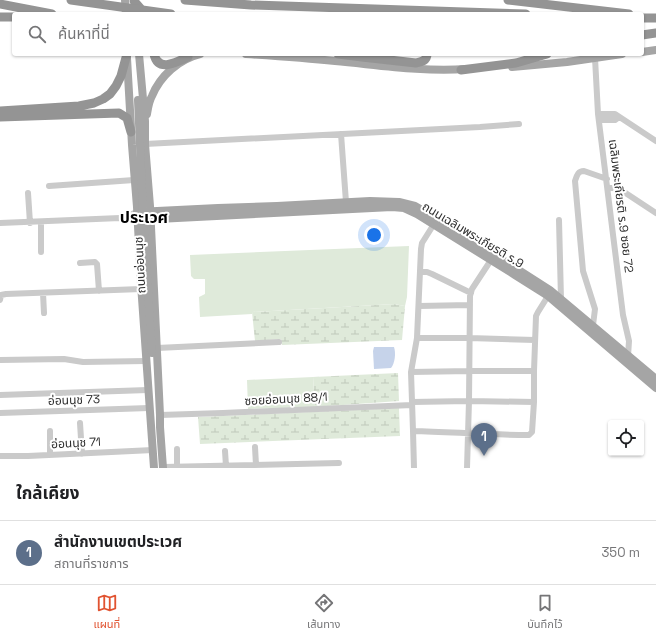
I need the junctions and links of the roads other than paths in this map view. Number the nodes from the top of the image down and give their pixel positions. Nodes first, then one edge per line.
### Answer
1 (71, 0) edge
2 (131, 0) edge
3 (184, 0) edge
4 (508, 0) edge
5 (0, 4) edge
6 (42, 12) edge
7 (127, 12) edge
8 (134, 12) edge
9 (142, 12) edge
10 (157, 12) edge
11 (465, 12) edge
12 (612, 12) edge
13 (0, 17) edge
14 (12, 17) edge
15 (644, 18) edge
16 (656, 18) edge
17 (656, 33) edge
18 (644, 34) edge
19 (656, 50) edge
20 (644, 52) edge
21 (126, 56) edge
22 (127, 56) edge
23 (136, 56) edge
24 (139, 56) edge
25 (154, 56) edge
26 (194, 56) edge
27 (273, 56) edge
28 (350, 56) edge
29 (426, 56) edge
30 (540, 56) edge
31 (608, 56) edge
32 (188, 58) junction
33 (595, 58) junction
34 (461, 70) junction
35 (0, 111) edge
36 (0, 117) edge
37 (599, 117) junction
38 (145, 121) junction
39 (519, 124) dead end
40 (131, 132) junction
41 (341, 134) junction
42 (656, 141) edge
43 (145, 144) junction
44 (607, 179) junction
45 (134, 180) junction
46 (50, 186) dead end
47 (608, 188) junction
48 (136, 192) junction
49 (148, 192) junction
50 (28, 193) dead end
51 (346, 202) junction
52 (656, 213) edge
53 (150, 215) junction
54 (137, 216) junction
55 (559, 220) dead end
56 (41, 222) junction
57 (0, 223) edge
58 (30, 223) junction
59 (434, 224) junction
60 (151, 240) junction
61 (139, 241) junction
62 (41, 252) dead end
63 (490, 260) junction
64 (80, 263) dead end
65 (420, 272) junction
66 (141, 289) junction
67 (99, 291) junction
68 (44, 292) junction
69 (471, 293) junction
70 (548, 296) junction
71 (561, 299) junction
72 (0, 300) edge
73 (470, 305) junction
74 (419, 306) junction
75 (44, 313) dead end
76 (593, 325) junction
77 (417, 338) junction
78 (470, 338) junction
79 (535, 340) junction
80 (280, 342) dead end
81 (154, 350) junction
82 (628, 356) junction
83 (0, 360) edge
84 (146, 361) junction
85 (470, 371) junction
86 (534, 371) junction
87 (411, 372) junction
88 (656, 379) edge
89 (656, 388) edge
90 (148, 390) junction
91 (0, 396) edge
92 (469, 401) junction
93 (534, 402) junction
94 (412, 404) junction
95 (152, 406) junction
96 (0, 413) edge
97 (160, 415) junction
98 (80, 423) dead end
99 (160, 427) junction
100 (50, 431) dead end
101 (414, 431) junction
102 (468, 433) junction
103 (255, 447) dead end
104 (177, 449) dead end
105 (153, 450) junction
106 (225, 451) dead end
107 (82, 454) junction
108 (50, 455) junction
109 (0, 456) edge
110 (339, 462) dead end
111 (256, 465) junction
112 (226, 466) junction
113 (177, 467) edge
114 (154, 468) edge
115 (163, 468) edge
116 (414, 468) edge
117 (467, 468) edge

1 - 10 highway, bridge
2 - 7 main road
2 - 8 main road
2 - 9 highway
3 - 11 highway
4 - 12 highway
5 - 6 highway
13 - 14 highway
15 - 16 highway
17 - 18 highway
19 - 20 main road
21 - 35 highway
22 - 40 main road, ถนนอ่อนนุช
23 - 81 main road, ถนนอ่อนนุช, bridge
24 - 38 main road, ถนนอ่อนนุช
25 - 32 highway
26 - 32 main road
27 - 34 main road
28 - 29 highway
30 - 34 highway
31 - 33 main road
32 - 38 main road
33 - 34 main road
33 - 37 street, เฉลิมพระเกียรติ ร.9 ซอย 72
36 - 40 highway
37 - 42 street
37 - 44 street, เฉลิมพระเกียรติ ร.9 ซอย 72
38 - 43 main road, ถนนอ่อนนุช
39 - 41 street
40 - 45 main road, ถนนอ่อนนุช
41 - 43 street
41 - 51 street
43 - 49 main road, ถนนอ่อนนุช
44 - 47 street, เฉลิมพระเกียรติ ร.9 ซอย 72
44 - 76 street
45 - 46 street
45 - 48 main road, ถนนอ่อนนุช
47 - 52 street
47 - 82 street, เฉลิมพระเกียรติ ร.9 ซอย 72
48 - 49 main road
48 - 54 main road, ถนนอ่อนนุช
49 - 53 main road, ถนนอ่อนนุช
50 - 58 street
51 - 53 main road, ถนนเฉลิมพระเกียรติ ร.9
51 - 71 main road, ถนนเฉลิมพระเกียรติ ร.9
53 - 54 main road, ถนนเฉลิมพระเกียรติ ร.9
53 - 59 main road, ถนนเฉลิมพระเกียรติ ร.9
53 - 60 main road, ถนนอ่อนนุช
54 - 56 street, ถนนเฉลิมพระเกียรติ ร.9
54 - 61 main road, ถนนอ่อนนุช
55 - 71 street
56 - 58 street, ถนนเฉลิมพระเกียรติ ร.9
56 - 62 street
57 - 58 street, ถนนเฉลิมพระเกียรติ ร.9
59 - 63 main road, ถนนเฉลิมพระเกียรติ ร.9
59 - 65 street
60 - 61 main road
60 - 81 main road, ถนนอ่อนนุช
61 - 66 main road, ถนนอ่อนนุช
63 - 69 street
63 - 70 main road, ถนนเฉลิมพระเกียรติ ร.9
64 - 67 street
65 - 69 street
65 - 74 street
66 - 67 street
66 - 84 main road, ถนนอ่อนนุช
67 - 68 street
68 - 72 street
68 - 75 street
69 - 73 street
70 - 79 street
70 - 89 main road, ถนนเฉลิมพระเกียรติ ร.9
71 - 76 main road, ถนนเฉลิมพระเกียรติ ร.9
73 - 74 street
73 - 78 street
74 - 77 street
76 - 82 main road, ถนนเฉลิมพระเกียรติ ร.9
77 - 78 street
77 - 87 street
78 - 79 street
78 - 85 street
79 - 86 street
80 - 81 street
81 - 95 main road, ถนนอ่อนนุช
81 - 97 main road, ถนนอ่อนนุช
82 - 88 main road, ถนนเฉลิมพระเกียรติ ร.9
83 - 84 street
84 - 90 main road, ถนนอ่อนนุช
85 - 86 street
85 - 87 street
85 - 92 street
86 - 93 street
87 - 94 street
90 - 91 street
90 - 95 main road, ถนนอ่อนนุช
92 - 93 street, ซอยอ่อนนุช 88/1
92 - 94 street, ซอยอ่อนนุช 88/1
92 - 102 street
93 - 102 street
94 - 97 street, ซอยอ่อนนุช 88/1
94 - 101 street
95 - 96 street, อ่อนนุช 73
95 - 99 main road, ถนนอ่อนนุช
95 - 105 main road, ถนนอ่อนนุช
97 - 99 main road, ถนนอ่อนนุช
98 - 107 street
99 - 115 main road, ถนนอ่อนนุช
100 - 108 street
101 - 102 street
101 - 116 street
102 - 117 street
103 - 111 street
104 - 113 street
105 - 107 street, อ่อนนุช 71
105 - 114 main road, ถนนอ่อนนุช
106 - 112 street
107 - 108 street, อ่อนนุช 71
108 - 109 street, อ่อนนุช 71
110 - 111 street
111 - 112 street
112 - 113 street
113 - 115 street

